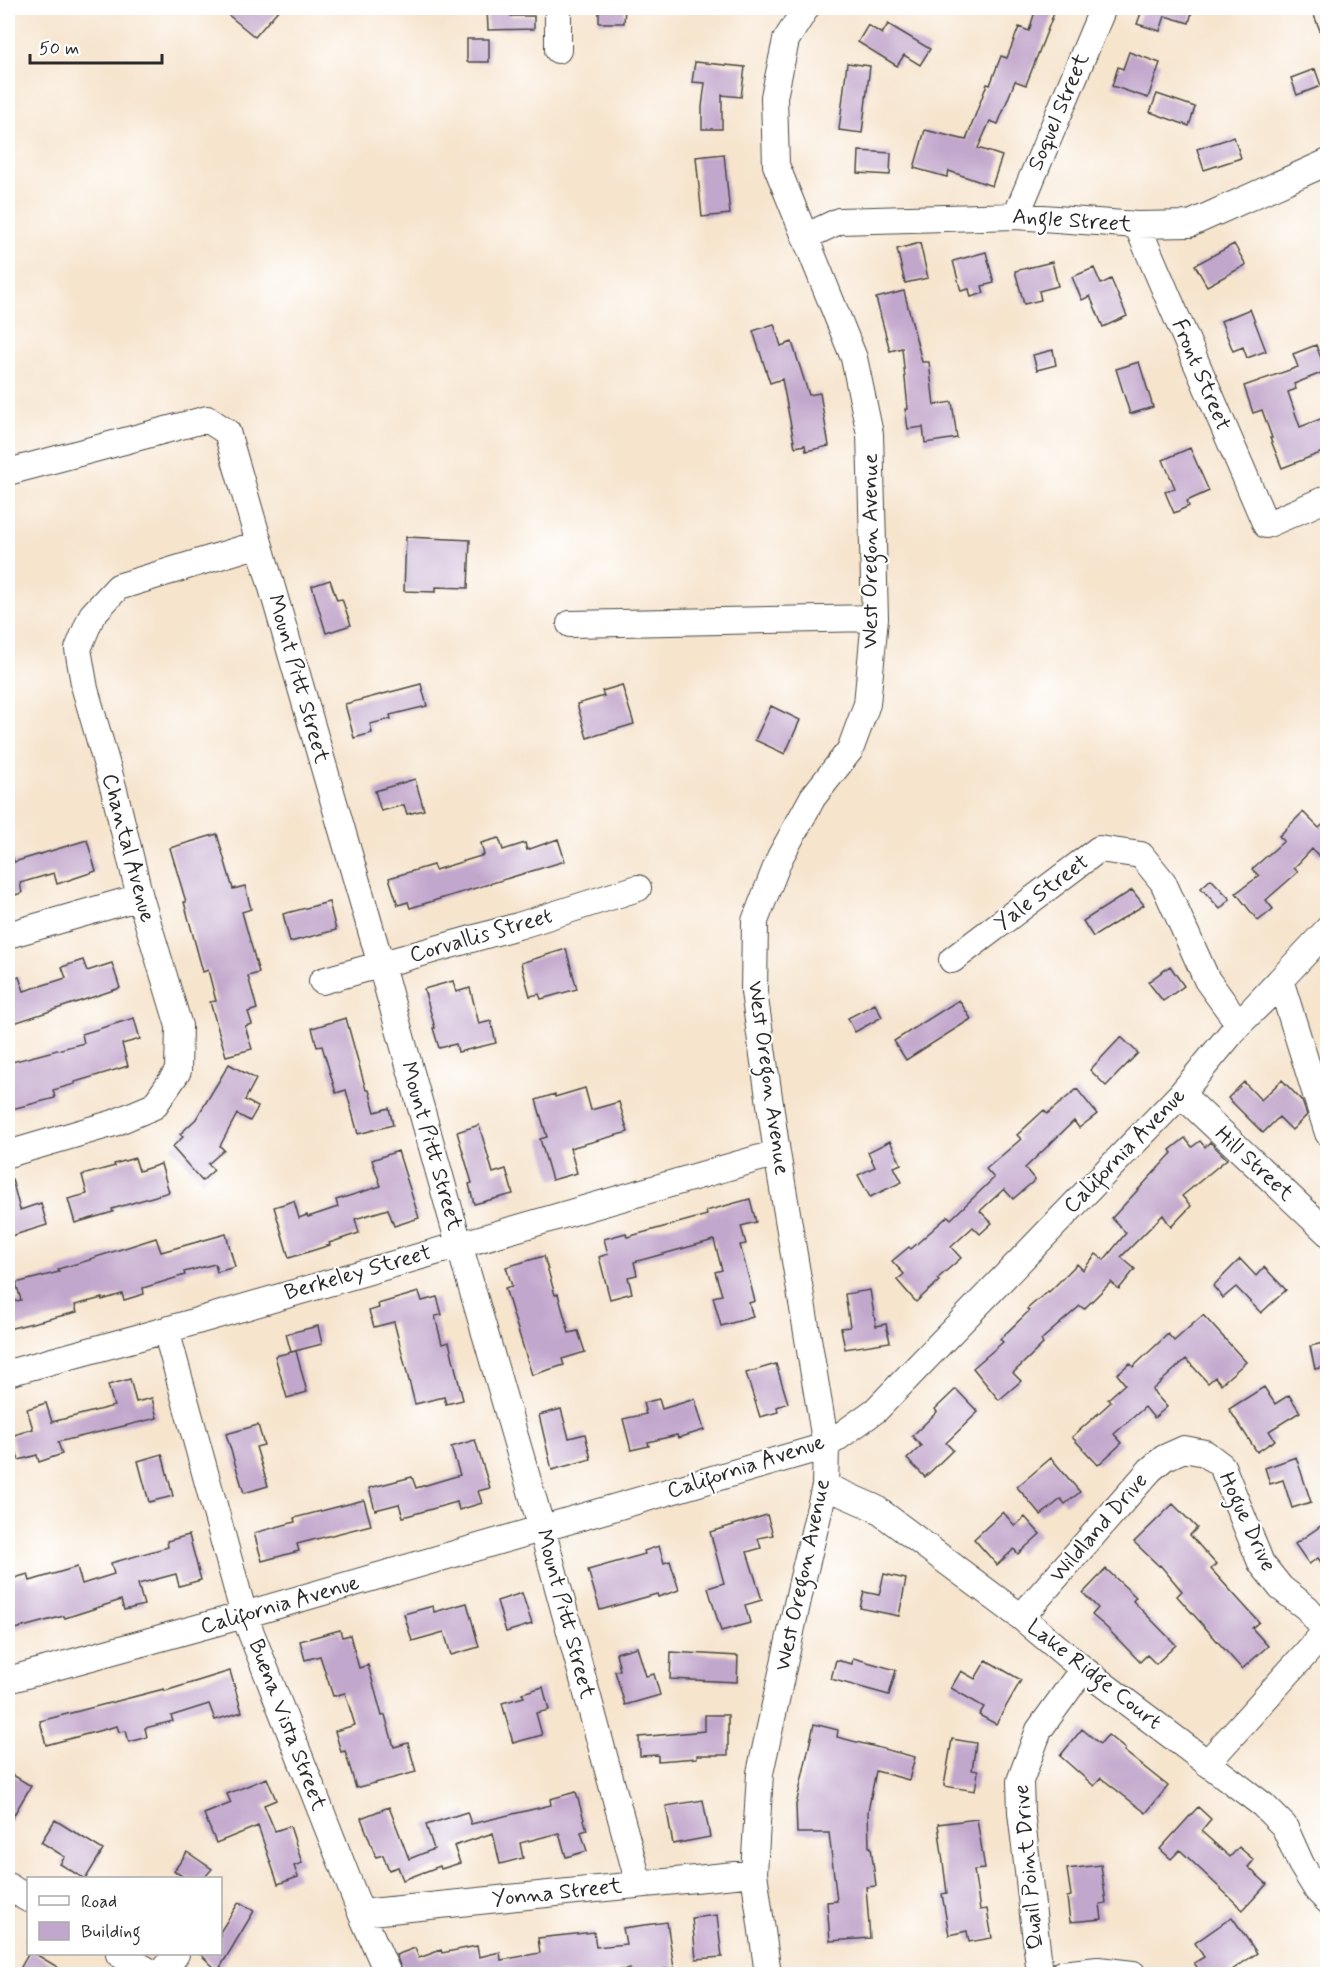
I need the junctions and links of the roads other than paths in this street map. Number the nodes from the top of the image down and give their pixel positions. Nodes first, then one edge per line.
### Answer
1 (558, 8) edge
2 (807, 8) edge
3 (1103, 8) edge
4 (558, 50) dead end
5 (1328, 162) edge
6 (1016, 216) junction
7 (1137, 225) junction
8 (807, 236) junction
9 (8, 472) edge
10 (1328, 498) edge
11 (259, 544) junction
12 (876, 618) junction
13 (570, 624) dead end
14 (638, 888) dead end
15 (140, 897) junction
16 (1328, 929) edge
17 (8, 935) edge
18 (952, 960) dead end
19 (381, 965) junction
20 (322, 981) dead end
21 (1239, 1024) junction
22 (1181, 1094) junction
23 (1328, 1133) edge
24 (777, 1153) junction
25 (8, 1154) edge
26 (1328, 1233) edge
27 (459, 1244) junction
28 (166, 1330) junction
29 (8, 1373) edge
30 (826, 1446) junction
31 (1184, 1449) joint
32 (825, 1486) junction
33 (542, 1529) junction
34 (244, 1616) junction
35 (1022, 1617) junction
36 (1327, 1633) edge
37 (1083, 1669) junction
38 (8, 1680) edge
39 (1208, 1763) junction
40 (754, 1873) junction
41 (639, 1884) junction
42 (8, 1886) edge
43 (27, 1898) edge
44 (1328, 1901) edge
45 (361, 1913) junction
46 (122, 1955) edge
47 (175, 1955) edge
48 (154, 1974) edge
49 (162, 1974) edge
50 (388, 1974) edge
51 (768, 1974) edge
52 (1040, 1974) edge
53 (1062, 1974) edge
54 (1133, 1974) edge

1 - 4 street
2 - 8 street, West Oregon Avenue
3 - 6 street, Soquel Street
5 - 7 street, Angle Street
6 - 7 street, Angle Street
6 - 8 street, Angle Street
7 - 10 street, Front Street
8 - 12 street, West Oregon Avenue
9 - 11 street, Mount Pitt Street
11 - 15 street, Chantal Avenue
11 - 19 street, Mount Pitt Street
12 - 13 street
12 - 24 street, West Oregon Avenue
14 - 19 street, Corvallis Street
15 - 17 street
15 - 25 street, Chantal Avenue
16 - 21 street, California Avenue
18 - 21 street, Yale Street
19 - 20 street, Corvallis Street
19 - 27 street, Mount Pitt Street
21 - 22 street, California Avenue
21 - 23 street
22 - 26 street, Hill Street
22 - 30 street, California Avenue
24 - 27 street, Berkeley Street
24 - 30 street, West Oregon Avenue
27 - 28 street, Berkeley Street
27 - 33 street, Mount Pitt Street
28 - 29 street, Berkeley Street
28 - 34 street, Buena Vista Street
30 - 32 street, West Oregon Avenue
30 - 33 street, California Avenue
31 - 35 street, Wildland Drive
31 - 36 street, Hogue Drive
32 - 35 street, Lake Ridge Court
32 - 40 street, West Oregon Avenue
33 - 34 street, California Avenue
33 - 41 street, Mount Pitt Street
34 - 38 street, California Avenue
34 - 45 street, Buena Vista Street
35 - 37 street, Lake Ridge Court
36 - 39 street
37 - 39 street, Lake Ridge Court
37 - 52 street, Quail Point Drive
39 - 44 street, Lake Ridge Court
40 - 41 street, Yonna Street
40 - 51 street, West Oregon Avenue
41 - 45 street, Yonna Street
42 - 43 street
45 - 50 street, Buena Vista Street
46 - 48 street
47 - 49 street
53 - 54 street

